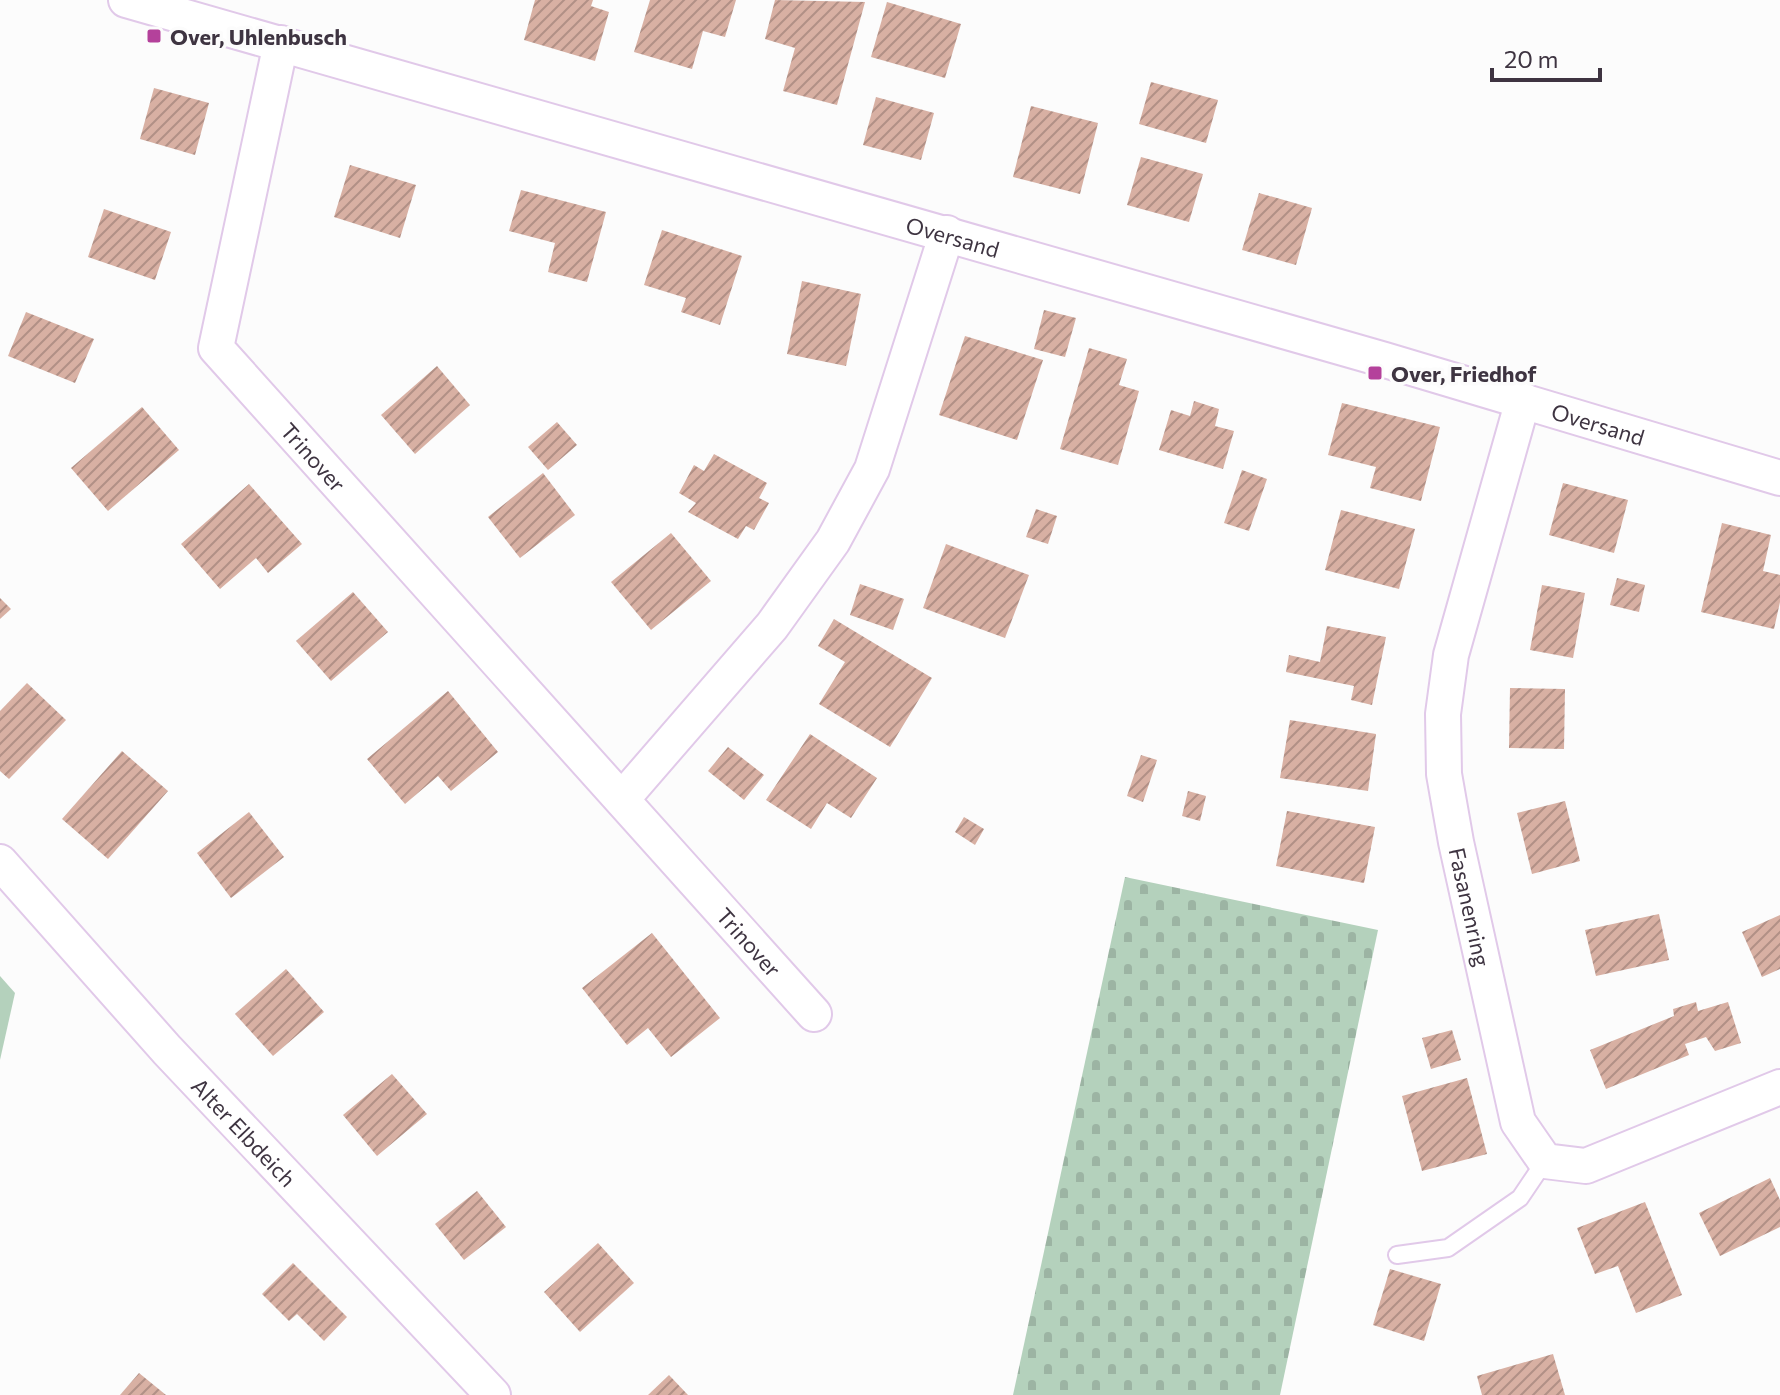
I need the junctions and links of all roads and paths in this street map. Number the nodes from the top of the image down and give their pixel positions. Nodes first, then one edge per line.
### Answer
1 (126, 0) edge
2 (281, 43) junction
3 (947, 233) junction
4 (1523, 400) junction
5 (1780, 478) edge
6 (622, 799) junction
7 (0, 862) edge
8 (814, 1014) dead end
9 (1780, 1087) edge
10 (1545, 1161) junction
11 (1397, 1255) dead end
12 (493, 1395) edge

1 - 2 street, Oversand
2 - 3 street, Oversand
2 - 6 street, Trinover
3 - 4 street, Oversand
3 - 6 street
4 - 5 street, Oversand
4 - 10 street, Fasanenring
6 - 8 street, Trinover
7 - 12 street, Alter Elbdeich
9 - 10 street
10 - 11 lane

